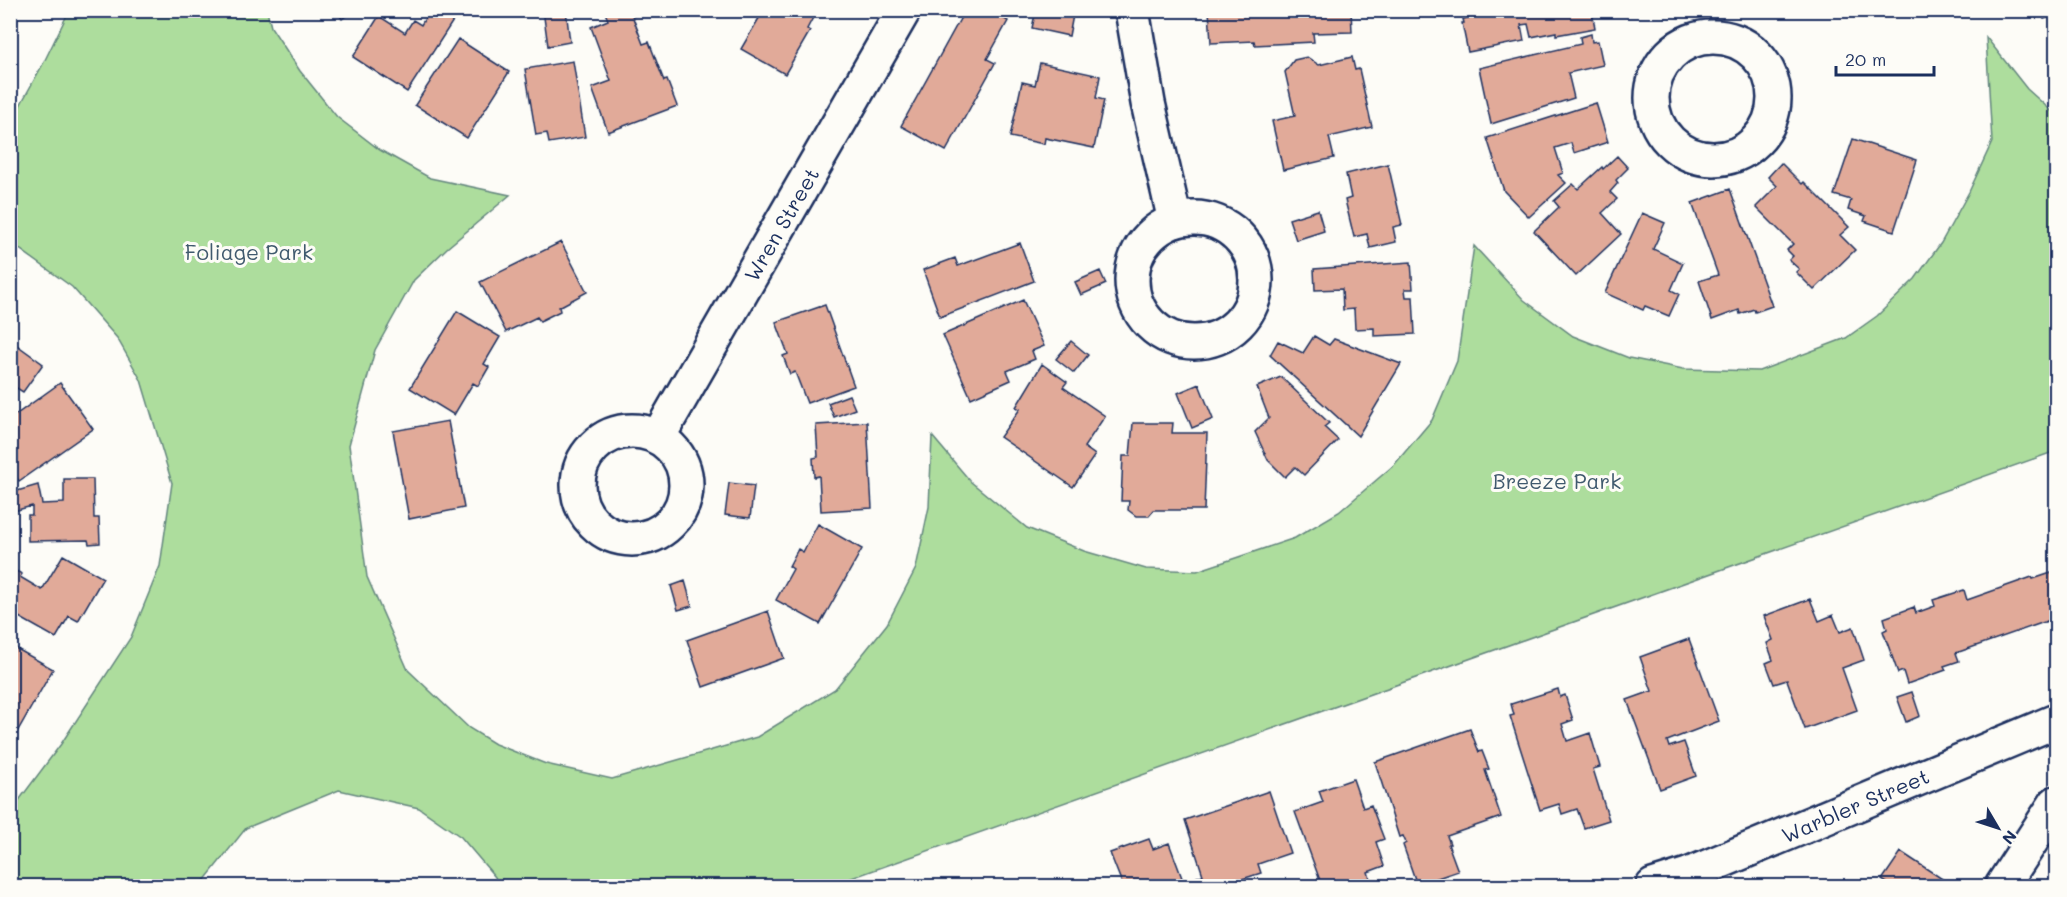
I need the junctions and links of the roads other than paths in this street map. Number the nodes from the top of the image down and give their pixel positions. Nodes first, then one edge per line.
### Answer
1 (904, 10) edge
2 (1132, 10) edge
3 (1175, 220) dead end
4 (658, 437) dead end
5 (2056, 721) edge
6 (2056, 803) edge
7 (1653, 886) edge
8 (2002, 886) edge

1 - 4 street, Wren Street
2 - 3 street
5 - 7 street, Warbler Street
6 - 8 street

